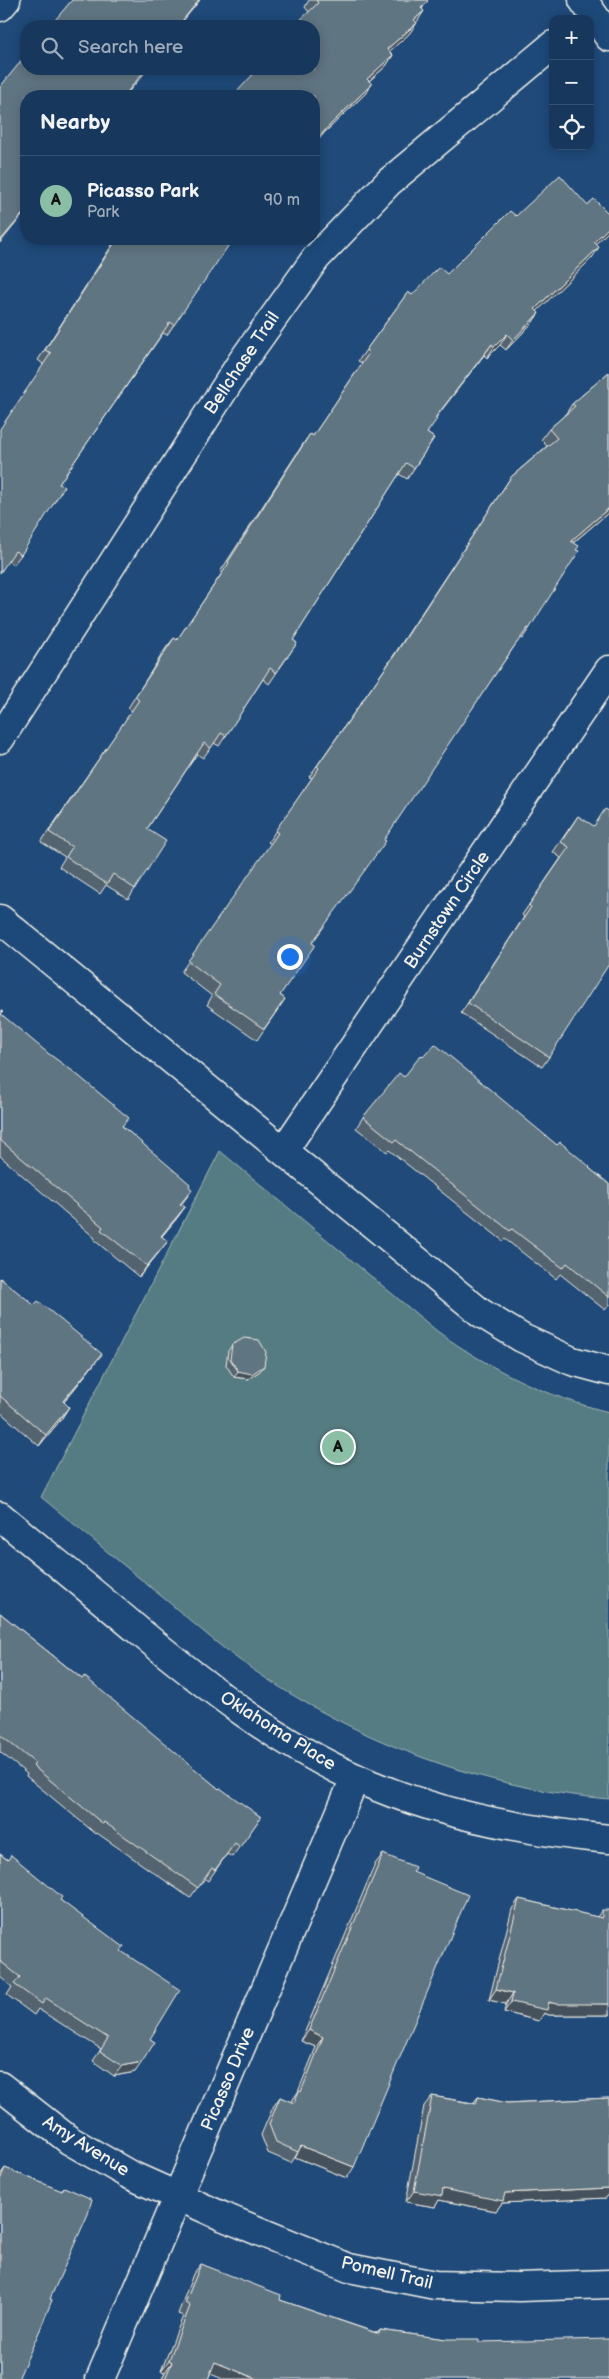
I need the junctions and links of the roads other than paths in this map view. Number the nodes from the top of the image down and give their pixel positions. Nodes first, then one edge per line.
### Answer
1 (6, 0) edge
2 (0, 7) edge
3 (592, 8) edge
4 (609, 37) edge
5 (549, 48) edge
6 (609, 670) edge
7 (0, 739) edge
8 (0, 919) edge
9 (284, 1150) junction
10 (609, 1371) edge
11 (0, 1516) edge
12 (354, 1778) junction
13 (609, 1839) edge
14 (0, 2086) edge
15 (178, 2196) junction
16 (609, 2284) edge
17 (100, 2379) edge

1 - 2 street
3 - 4 street
5 - 7 street, Bellchase Trail
6 - 9 street, Burnstown Circle
8 - 9 street
9 - 10 street
11 - 12 street, Oklahoma Place
12 - 13 street, Oklahoma Place
12 - 15 street, Picasso Drive
14 - 15 street, Amy Avenue
15 - 16 street, Pomell Trail
15 - 17 street, Picasso Drive

